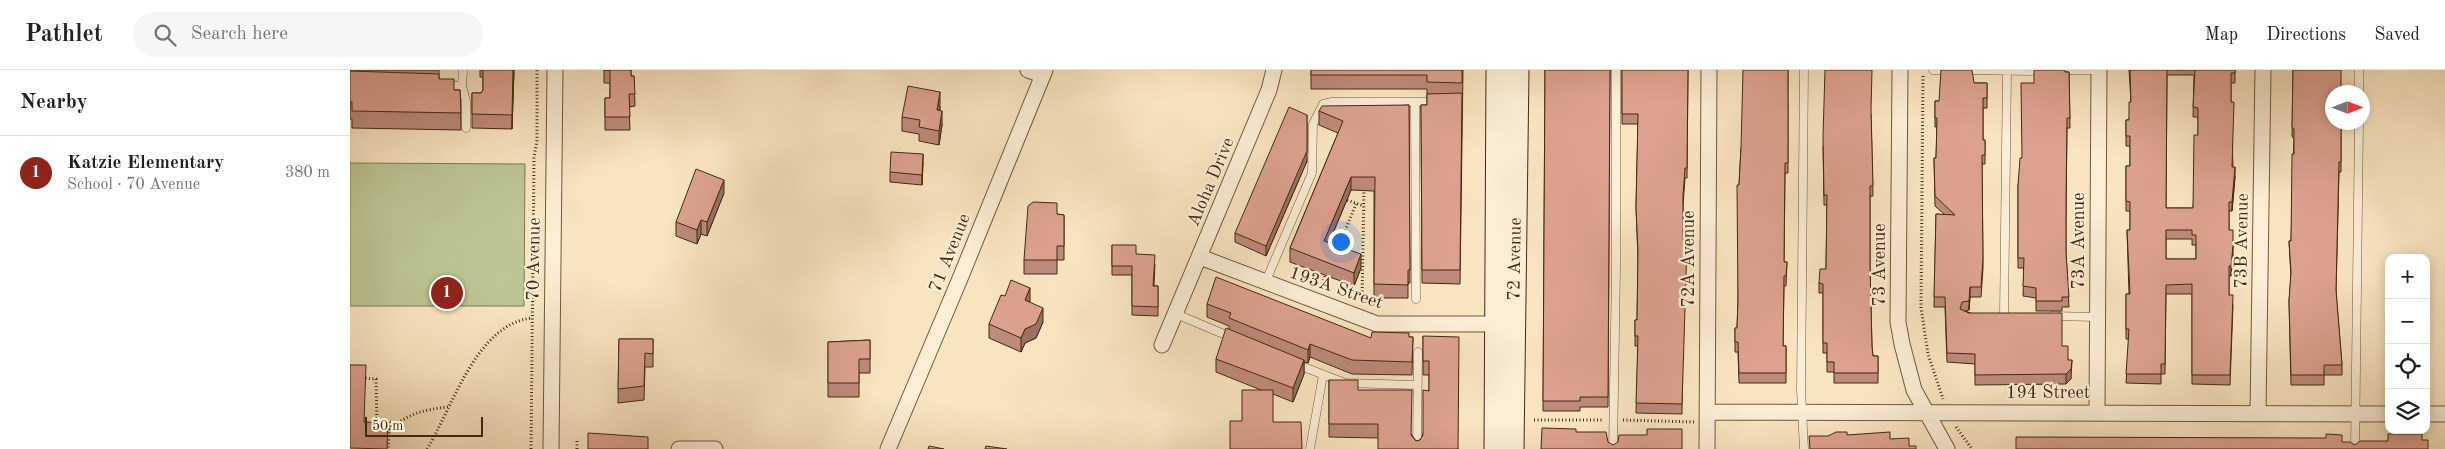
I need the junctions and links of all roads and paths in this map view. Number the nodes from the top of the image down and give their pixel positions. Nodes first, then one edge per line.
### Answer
1 (463, 70) edge
2 (537, 70) edge
3 (555, 70) edge
4 (1028, 70) edge
5 (1274, 70) edge
6 (1497, 70) edge
7 (1507, 70) edge
8 (1518, 70) edge
9 (1616, 70) edge
10 (1710, 70) edge
11 (1804, 70) edge
12 (1900, 70) edge
13 (1923, 70) edge
14 (1933, 70) edge
15 (2099, 70) edge
16 (2263, 70) edge
17 (2360, 70) edge
18 (2006, 71) edge
19 (1044, 73) edge
20 (434, 85) edge
21 (2359, 85) edge
22 (462, 86) junction
23 (1415, 102) junction
24 (1450, 102) edge
25 (466, 128) dead end
26 (2359, 130) edge
27 (1364, 177) edge
28 (1339, 199) edge
29 (1356, 204) junction
30 (1364, 206) junction
31 (1516, 212) junction
32 (1334, 256) edge
33 (1200, 257) junction
34 (1331, 264) edge
35 (1355, 264) edge
36 (1362, 266) junction
37 (1265, 283) junction
38 (1321, 287) dead end
39 (1416, 299) dead end
40 (1362, 302) dead end
41 (1179, 308) junction
42 (1994, 315) edge
43 (2004, 315) junction
44 (2013, 315) edge
45 (2040, 316) edge
46 (2098, 317) junction
47 (532, 318) junction
48 (1496, 324) junction
49 (1243, 342) edge
50 (1162, 345) dead end
51 (1418, 352) dead end
52 (1287, 361) edge
53 (1323, 375) junction
54 (359, 378) edge
55 (1417, 385) junction
56 (1945, 405) dead end
57 (449, 407) junction
58 (1707, 412) junction
59 (1802, 412) junction
60 (1927, 412) junction
61 (2097, 412) junction
62 (2258, 413) junction
63 (2356, 414) junction
64 (2385, 414) edge
65 (2430, 414) edge
66 (2445, 414) edge
67 (389, 429) junction
68 (1957, 430) dead end
69 (577, 441) dead end
70 (388, 449) edge
71 (427, 449) edge
72 (531, 449) edge
73 (551, 449) edge
74 (577, 449) edge
75 (679, 449) edge
76 (715, 449) edge
77 (888, 449) edge
78 (1310, 449) edge
79 (1417, 449) edge
80 (1494, 449) edge
81 (1513, 449) edge
82 (1612, 449) edge
83 (1707, 449) edge
84 (1804, 449) edge
85 (1947, 449) edge
86 (1972, 449) edge
87 (2355, 449) edge

1 - 22 lane
2 - 47 path
3 - 73 street, 70 Avenue
4 - 19 street
5 - 33 street, Aloha Drive
6 - 48 main road, 72 Avenue
7 - 31 main road
8 - 31 main road, 72 Avenue
9 - 82 lane
10 - 58 street, 72A Avenue
11 - 59 lane
12 - 60 street, 73 Avenue
13 - 56 path
14 - 18 lane
15 - 18 lane
15 - 46 street, 73A Avenue
16 - 62 street, 73B Avenue
17 - 21 lane
18 - 43 lane
19 - 77 street, 71 Avenue
20 - 22 lane
22 - 25 lane
23 - 24 lane
23 - 37 lane
23 - 39 lane
26 - 63 lane
27 - 30 path
28 - 29 path
29 - 30 path
29 - 32 path
30 - 36 path
31 - 81 main road, 72 Avenue
33 - 37 street, 193A Street
33 - 41 street, Aloha Drive
34 - 38 path
35 - 36 path
36 - 40 path
37 - 48 street, 193A Street
41 - 49 lane
41 - 50 street, Aloha Drive
42 - 43 lane
43 - 44 lane
45 - 46 lane
46 - 61 street, 73A Avenue
47 - 57 path
47 - 72 path
48 - 80 main road, 72 Avenue
51 - 55 lane
52 - 53 lane
53 - 55 lane
53 - 78 lane
54 - 67 path
55 - 79 lane
57 - 67 path
57 - 71 path
58 - 59 street, 194 Street
58 - 83 street, 72A Avenue
59 - 60 street, 194 Street
59 - 84 lane
60 - 61 street, 194 Street
60 - 85 street, 73 Avenue
61 - 62 street, 194 Street
62 - 63 street, 194 Street
63 - 64 street, 194 Street
63 - 87 lane
65 - 66 street
67 - 70 path
68 - 86 path
69 - 74 path
75 - 76 street

